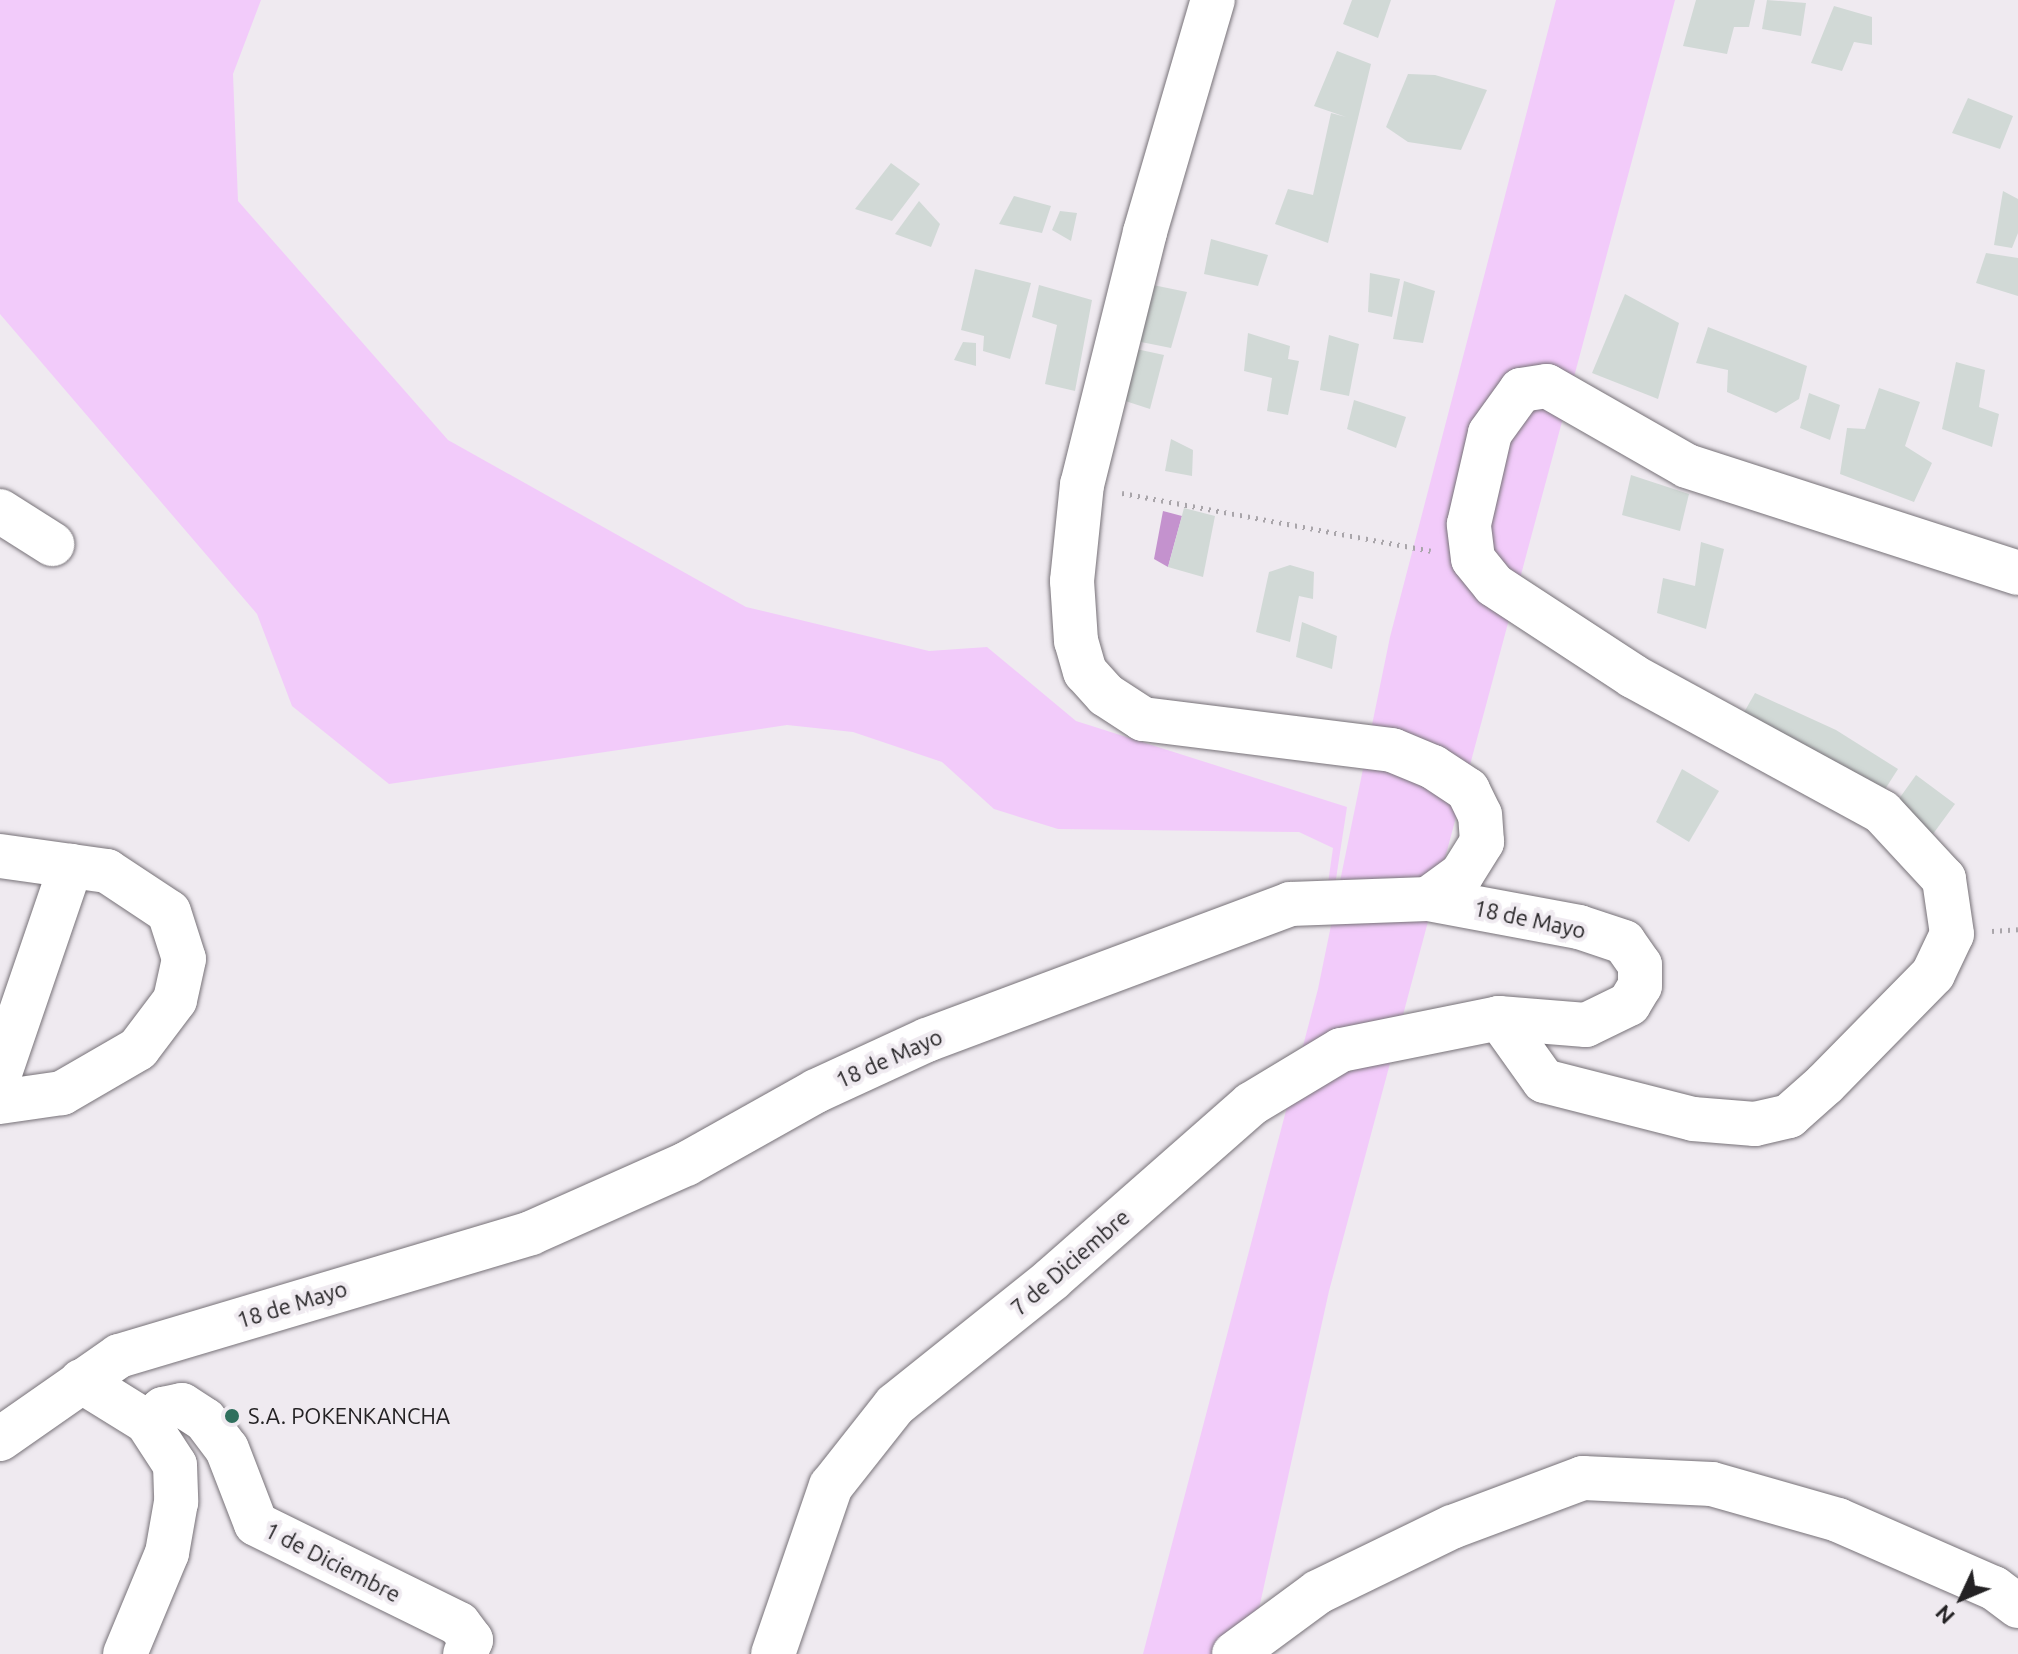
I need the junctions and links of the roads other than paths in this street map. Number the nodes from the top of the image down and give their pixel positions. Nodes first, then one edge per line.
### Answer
1 (1213, 0) edge
2 (0, 511) edge
3 (52, 544) dead end
4 (2018, 573) edge
5 (0, 856) edge
6 (71, 866) junction
7 (1428, 899) junction
8 (1499, 1018) junction
9 (0, 1073) edge
10 (0, 1102) edge
11 (93, 1390) junction
12 (147, 1422) junction
13 (0, 1439) edge
14 (2018, 1606) edge
15 (125, 1654) edge
16 (465, 1654) edge
17 (773, 1654) edge
18 (1234, 1654) edge

1 - 7 street
2 - 3 street
4 - 8 street
5 - 6 street
6 - 9 street
6 - 10 street
7 - 8 street, 18 de Mayo
7 - 11 street, 18 de Mayo
8 - 17 street, 7 de Diciembre
11 - 12 street
11 - 13 street, 18 de Mayo
12 - 15 street
12 - 16 street, 1 de Diciembre
14 - 18 street

